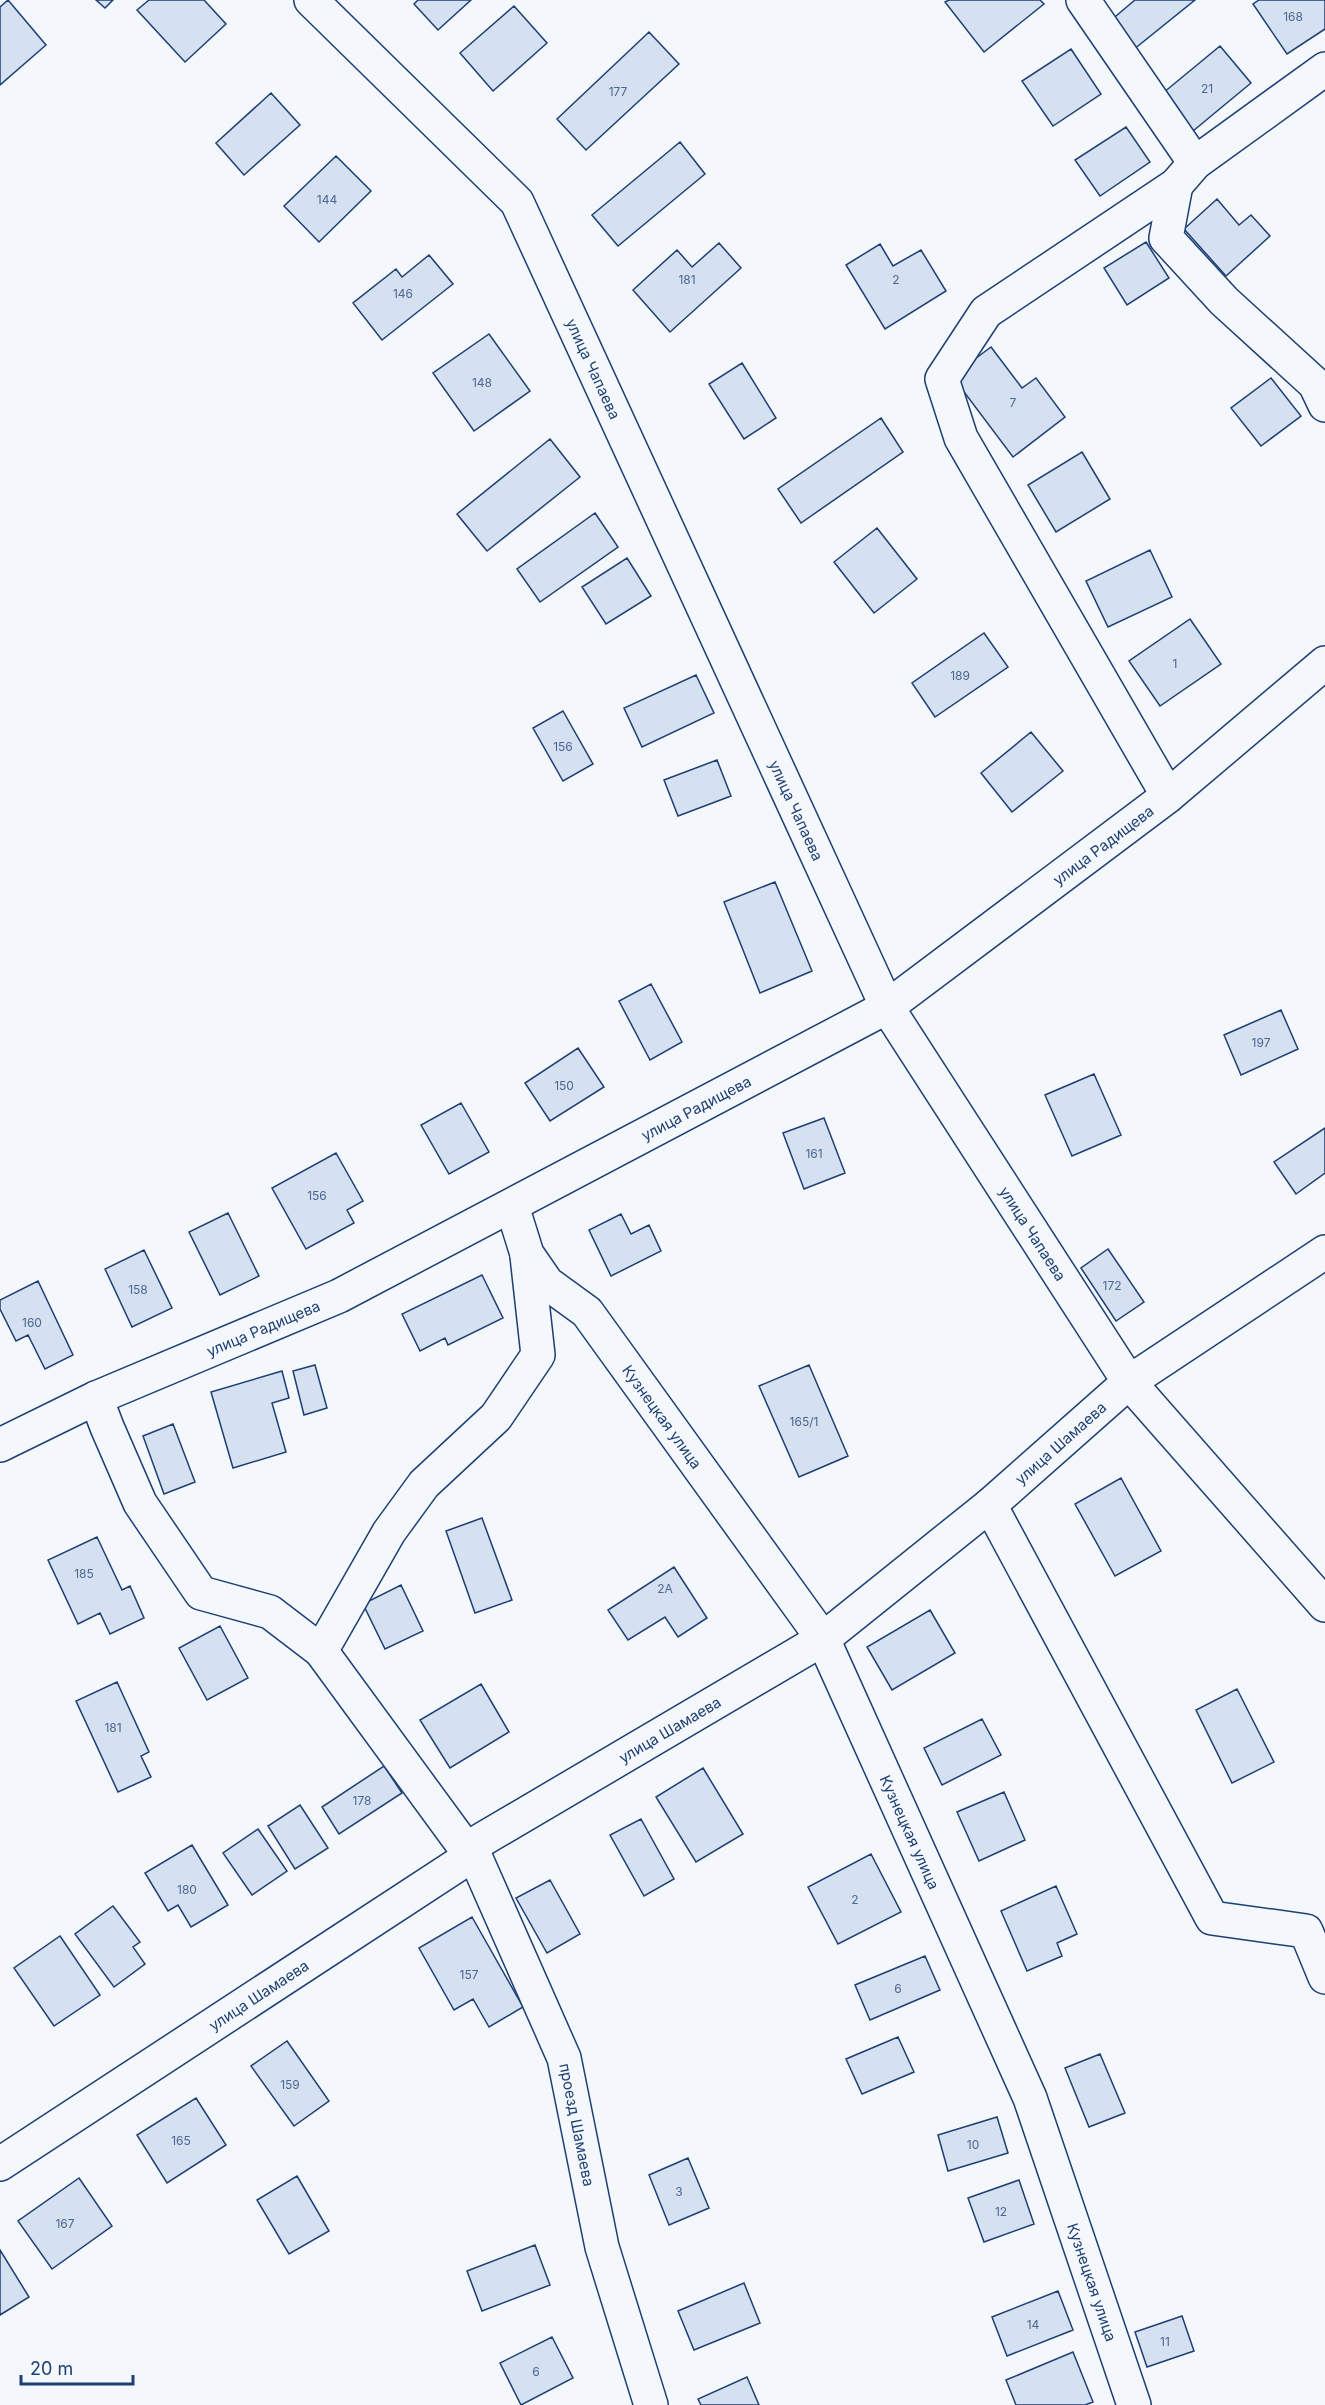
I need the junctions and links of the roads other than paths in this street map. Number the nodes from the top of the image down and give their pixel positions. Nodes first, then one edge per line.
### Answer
1 (311, 0) edge
2 (1083, 0) edge
3 (1325, 69) edge
4 (1185, 174) junction
5 (1325, 405) edge
6 (1325, 663) edge
7 (1168, 796) junction
8 (887, 1007) junction
9 (512, 1206) junction
10 (1325, 1252) edge
11 (527, 1254) junction
12 (1129, 1382) junction
13 (96, 1398) junction
14 (0, 1445) edge
15 (990, 1505) junction
16 (1325, 1605) edge
17 (823, 1639) junction
18 (321, 1651) junction
19 (470, 1851) junction
20 (1325, 1977) edge
21 (0, 2164) edge
22 (651, 2405) edge
23 (1134, 2405) edge

1 - 8 street, улица Чапаева
2 - 4 street
3 - 4 street
4 - 5 street
4 - 7 street
6 - 7 street, улица Радищева
7 - 8 street, улица Радищева
8 - 9 street, улица Радищева
8 - 12 street, улица Чапаева
9 - 11 street
9 - 13 street, улица Радищева
10 - 12 street, улица Шамаева
11 - 17 street, Кузнецкая улица
11 - 18 street
12 - 15 street, улица Шамаева
12 - 16 street, улица Чапаева
13 - 14 street, улица Радищева
13 - 18 street, проезд Шамаева
15 - 17 street, улица Шамаева
15 - 20 street
17 - 19 street, улица Шамаева
17 - 23 street, Кузнецкая улица
18 - 19 street, проезд Шамаева
19 - 21 street, улица Шамаева
19 - 22 street, проезд Шамаева

